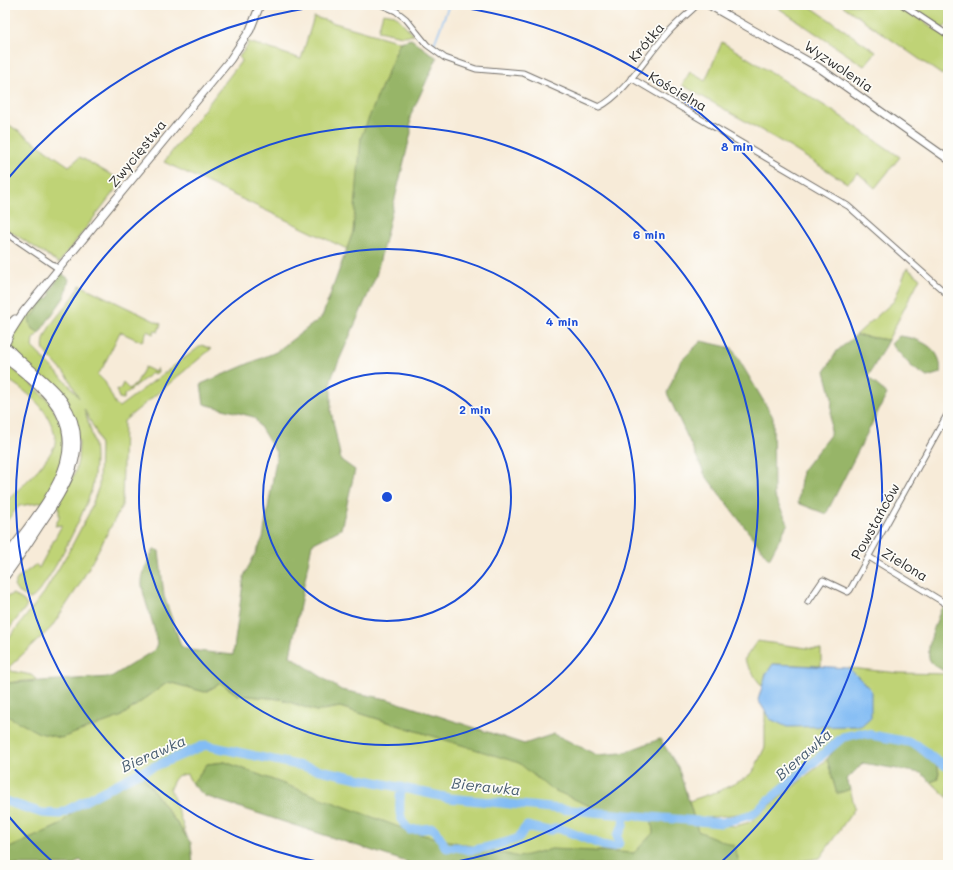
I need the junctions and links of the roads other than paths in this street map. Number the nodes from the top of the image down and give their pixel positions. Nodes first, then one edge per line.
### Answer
1 (260, 5) edge
2 (382, 5) edge
3 (697, 5) edge
4 (709, 5) edge
5 (903, 5) edge
6 (948, 35) edge
7 (631, 78) junction
8 (948, 159) edge
9 (5, 232) edge
10 (59, 269) junction
11 (948, 295) edge
12 (24, 311) junction
13 (5, 329) edge
14 (6, 348) edge
15 (948, 413) edge
16 (869, 557) junction
17 (5, 560) edge
18 (5, 576) edge
19 (808, 602) dead end
20 (948, 605) edge

1 - 10 main road, Zwycięstwa
2 - 7 street, Kościelna
3 - 7 street, Krótka
4 - 8 main road, Wyzwolenia
5 - 6 street
7 - 11 street, Kościelna
9 - 10 street
10 - 12 main road, Zwycięstwa
12 - 13 main road, Zwycięstwa
12 - 14 main road, Zwycięstwa
14 - 17 highway
14 - 18 highway
15 - 16 street, Powstańców
16 - 19 street, Powstańców
16 - 20 street, Zielona

